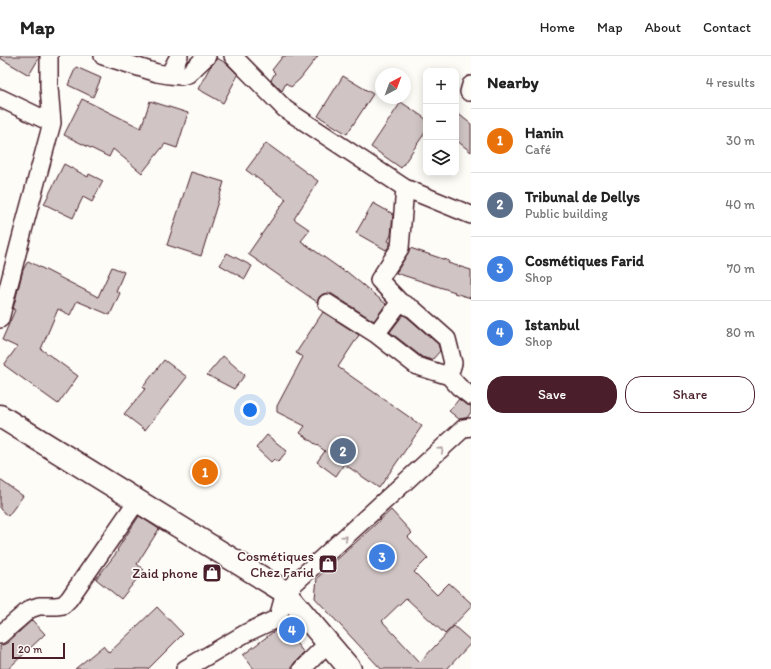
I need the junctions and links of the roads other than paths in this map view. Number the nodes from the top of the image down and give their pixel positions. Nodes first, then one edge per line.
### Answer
1 (49, 56) edge
2 (103, 56) edge
3 (179, 56) edge
4 (207, 56) edge
5 (233, 56) edge
6 (170, 75) junction
7 (471, 85) edge
8 (471, 92) edge
9 (0, 98) edge
10 (52, 123) junction
11 (405, 188) junction
12 (471, 215) edge
13 (400, 302) junction
14 (327, 303) dead end
15 (0, 319) edge
16 (376, 334) junction
17 (449, 376) junction
18 (471, 396) edge
19 (0, 416) edge
20 (468, 428) edge
21 (137, 501) junction
22 (285, 592) junction
23 (0, 635) edge
24 (328, 643) junction
25 (185, 669) edge
26 (302, 669) edge
27 (350, 669) edge

1 - 10 street
2 - 6 street
3 - 6 street
4 - 6 street
5 - 11 street
7 - 8 street
9 - 10 street
10 - 15 street
11 - 12 street
11 - 13 street
13 - 16 street
13 - 17 street
14 - 16 street
16 - 17 street
17 - 18 street
19 - 21 main road
22 -> 20 street
21 - 22 main road
21 - 23 street
22 - 24 main road
22 - 25 street
24 - 26 street
24 - 27 main road

